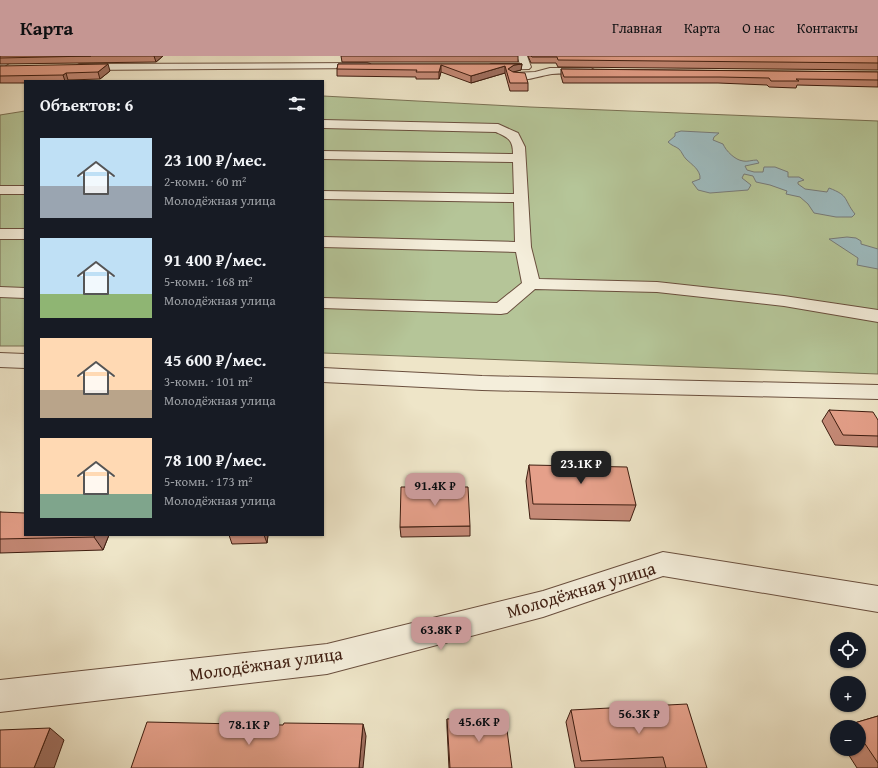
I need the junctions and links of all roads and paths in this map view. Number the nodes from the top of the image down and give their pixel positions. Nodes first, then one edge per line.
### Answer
1 (14, 56) edge
2 (133, 56) edge
3 (522, 56) edge
4 (0, 66) edge
5 (120, 66) junction
6 (374, 66) edge
7 (72, 67) edge
8 (478, 67) edge
9 (0, 69) edge
10 (16, 69) edge
11 (604, 72) edge
12 (514, 76) edge
13 (324, 124) edge
14 (324, 155) edge
15 (520, 158) junction
16 (0, 190) edge
17 (24, 190) edge
18 (324, 195) edge
19 (521, 198) junction
20 (0, 234) edge
21 (24, 234) edge
22 (324, 242) edge
23 (523, 247) junction
24 (531, 284) junction
25 (0, 292) edge
26 (24, 293) edge
27 (324, 303) edge
28 (878, 316) edge
29 (0, 360) edge
30 (24, 361) edge
31 (324, 375) edge
32 (878, 392) edge
33 (878, 599) edge
34 (0, 696) edge

1 - 4 street
2 - 5 street
3 - 8 street
5 - 6 street
5 - 7 street
9 - 10 street
11 - 12 street
13 - 15 street
14 - 15 street
15 - 19 street
16 - 17 street
18 - 19 street
19 - 23 street
20 - 21 street
22 - 23 street
23 - 24 street
24 - 27 street
24 - 28 street
25 - 26 street
29 - 30 street
31 - 32 street
33 - 34 street, Молодёжная улица

